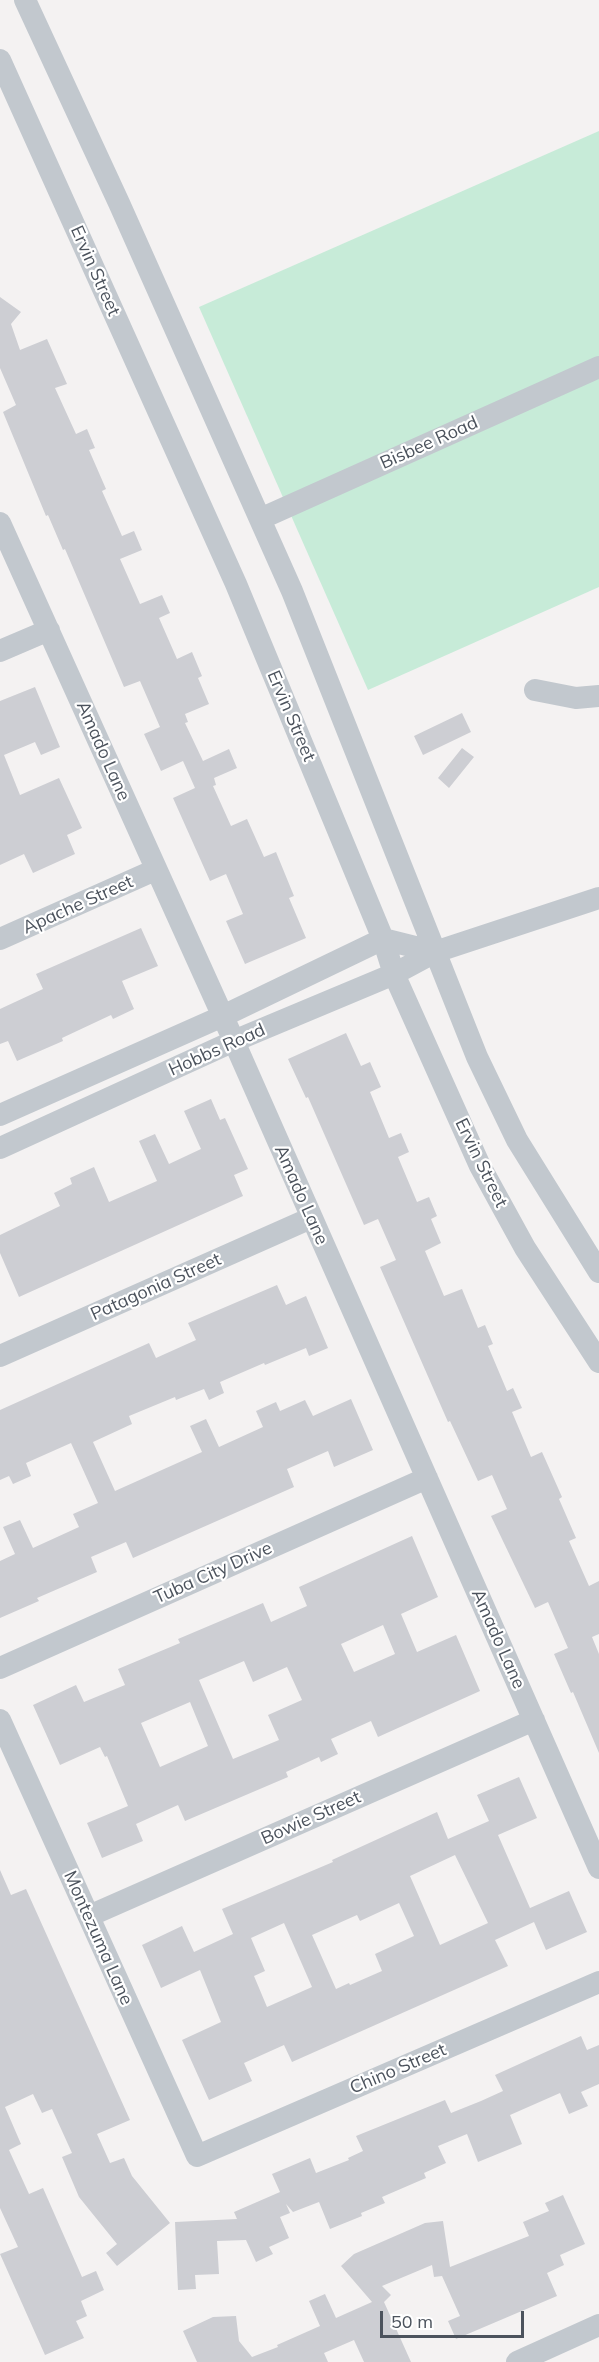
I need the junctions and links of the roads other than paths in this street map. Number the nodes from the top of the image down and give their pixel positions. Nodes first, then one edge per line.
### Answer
1 (25, 0) edge
2 (0, 60) edge
3 (599, 367) edge
4 (260, 519) junction
5 (0, 523) edge
6 (49, 630) junction
7 (0, 651) edge
8 (535, 690) dead end
9 (599, 696) edge
10 (156, 870) junction
11 (599, 898) edge
12 (0, 939) edge
13 (383, 939) junction
14 (435, 952) junction
15 (394, 974) junction
16 (223, 1016) junction
17 (234, 1041) junction
18 (0, 1115) edge
19 (0, 1148) edge
20 (311, 1218) junction
21 (599, 1272) edge
22 (0, 1356) edge
23 (599, 1362) edge
24 (427, 1478) junction
25 (0, 1668) edge
26 (0, 1720) edge
27 (534, 1720) junction
28 (599, 1868) edge
29 (89, 1917) junction
30 (599, 1982) edge
31 (197, 2156) joint
32 (599, 2325) edge
33 (517, 2362) edge

1 - 4 street
2 - 13 street, Ervin Street
3 - 4 street, Bisbee Road
4 - 14 street
5 - 6 street, Amado Lane
6 - 7 street
6 - 10 street, Amado Lane
8 - 9 street
10 - 12 street, Apache Street
10 - 16 street, Amado Lane
11 - 14 street, Hobbs Road
13 - 14 street
13 - 15 street, Ervin Street
13 - 16 street, Hobbs Road
14 - 15 street, Hobbs Road
14 - 21 street
15 - 17 street, Hobbs Road
15 - 23 street, Ervin Street
16 - 17 street, Amado Lane
16 - 18 street, Hobbs Road
17 - 19 street, Hobbs Road
17 - 20 street, Amado Lane
20 - 22 street, Patagonia Street
20 - 24 street, Amado Lane
24 - 25 street, Tuba City Drive
24 - 27 street, Amado Lane
26 - 29 street, Montezuma Lane
27 - 28 street, Amado Lane
27 - 29 street, Bowie Street
29 - 31 street, Montezuma Lane
30 - 31 street, Chino Street
32 - 33 street

